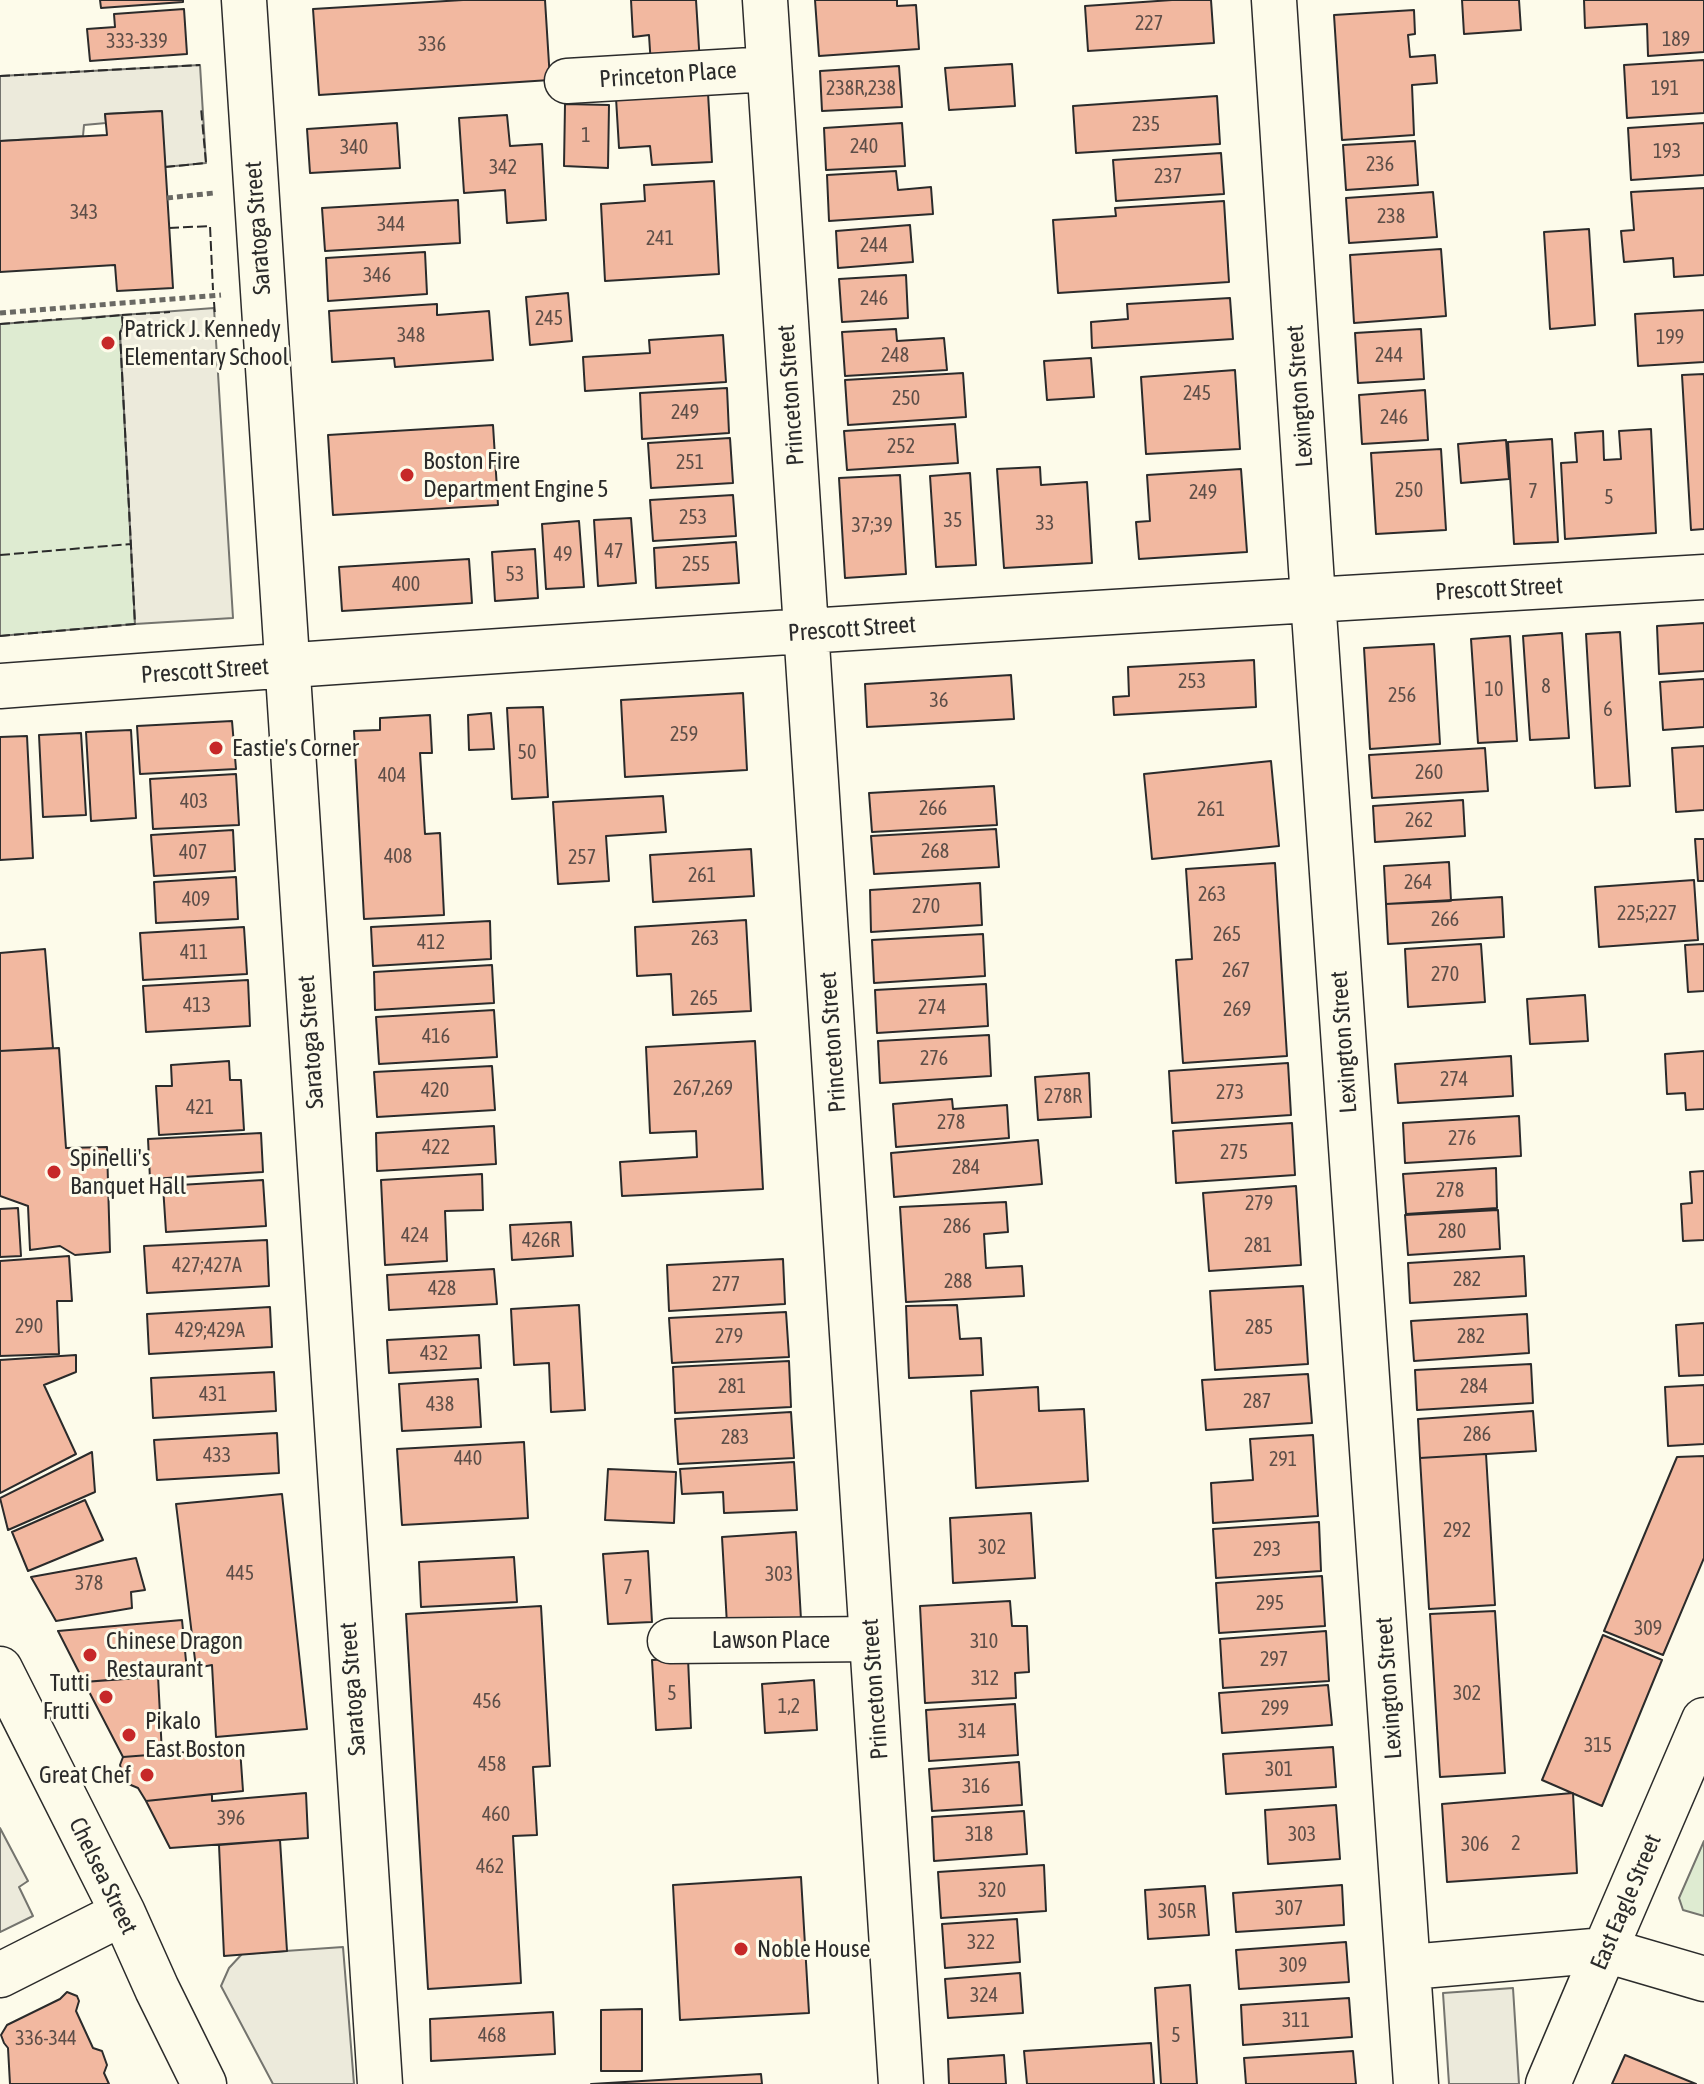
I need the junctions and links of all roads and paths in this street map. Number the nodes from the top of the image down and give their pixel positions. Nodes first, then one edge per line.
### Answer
1 (244, 0) edge
2 (765, 0) edge
3 (1274, 0) edge
4 (769, 69) junction
5 (567, 81) dead end
6 (219, 192) dead end
7 (167, 198) dead end
8 (226, 295) dead end
9 (0, 313) edge
10 (1704, 577) edge
11 (1313, 599) junction
12 (806, 632) junction
13 (286, 665) junction
14 (0, 686) edge
15 (872, 1639) junction
16 (670, 1641) dead end
17 (0, 1669) edge
18 (1704, 1720) edge
19 (123, 1913) junction
20 (1605, 1950) junction
21 (1410, 1967) junction
22 (0, 1975) edge
23 (1704, 1979) edge
24 (204, 2084) edge
25 (380, 2084) edge
26 (901, 2084) edge
27 (1416, 2084) edge
28 (1548, 2084) edge

1 - 13 street, Saratoga Street
2 - 4 street, Princeton Street
3 - 11 street, Lexington Street
4 - 5 street, Princeton Place
4 - 12 street, Princeton Street
6 - 7 path
8 - 9 path
10 - 11 street, Prescott Street
11 - 12 street, Prescott Street
11 - 21 street, Lexington Street
12 - 13 street, Prescott Street
12 - 15 street, Princeton Street
13 - 14 street, Prescott Street
13 - 25 street, Saratoga Street
15 - 16 street, Lawson Place
15 - 26 street, Princeton Street
17 - 19 street, Chelsea Street
18 - 20 street, East Eagle Street
19 - 22 street
19 - 24 street, Chelsea Street
20 - 21 street
20 - 23 street
20 - 28 street, East Eagle Street
21 - 27 street, Lexington Street

